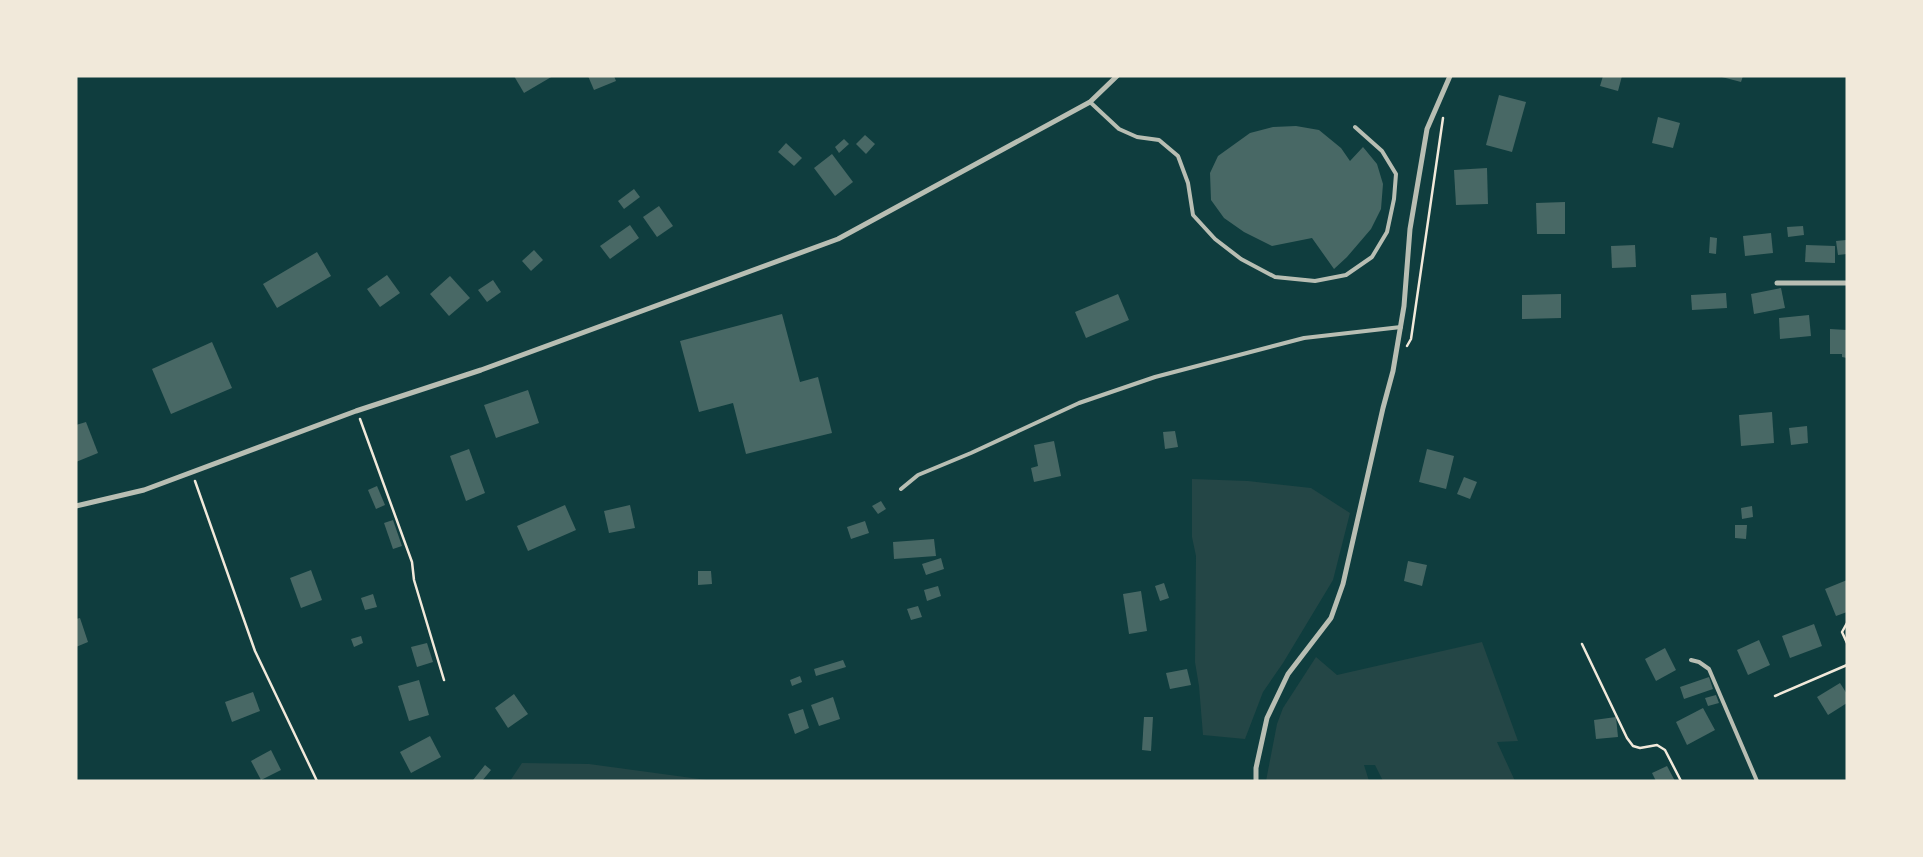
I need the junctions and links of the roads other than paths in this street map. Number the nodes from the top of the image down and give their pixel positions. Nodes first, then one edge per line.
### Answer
1 (1117, 76) edge
2 (1450, 76) edge
3 (1090, 102) junction
4 (1355, 127) dead end
5 (1777, 283) dead end
6 (1847, 283) edge
7 (1401, 327) junction
8 (901, 489) dead end
9 (76, 506) edge
10 (1691, 660) dead end
11 (1256, 781) edge
12 (1758, 781) edge

1 - 3 street
2 - 7 street
3 - 4 lane
3 - 9 street
5 - 6 street
7 - 8 lane
7 - 11 street
10 - 12 lane

